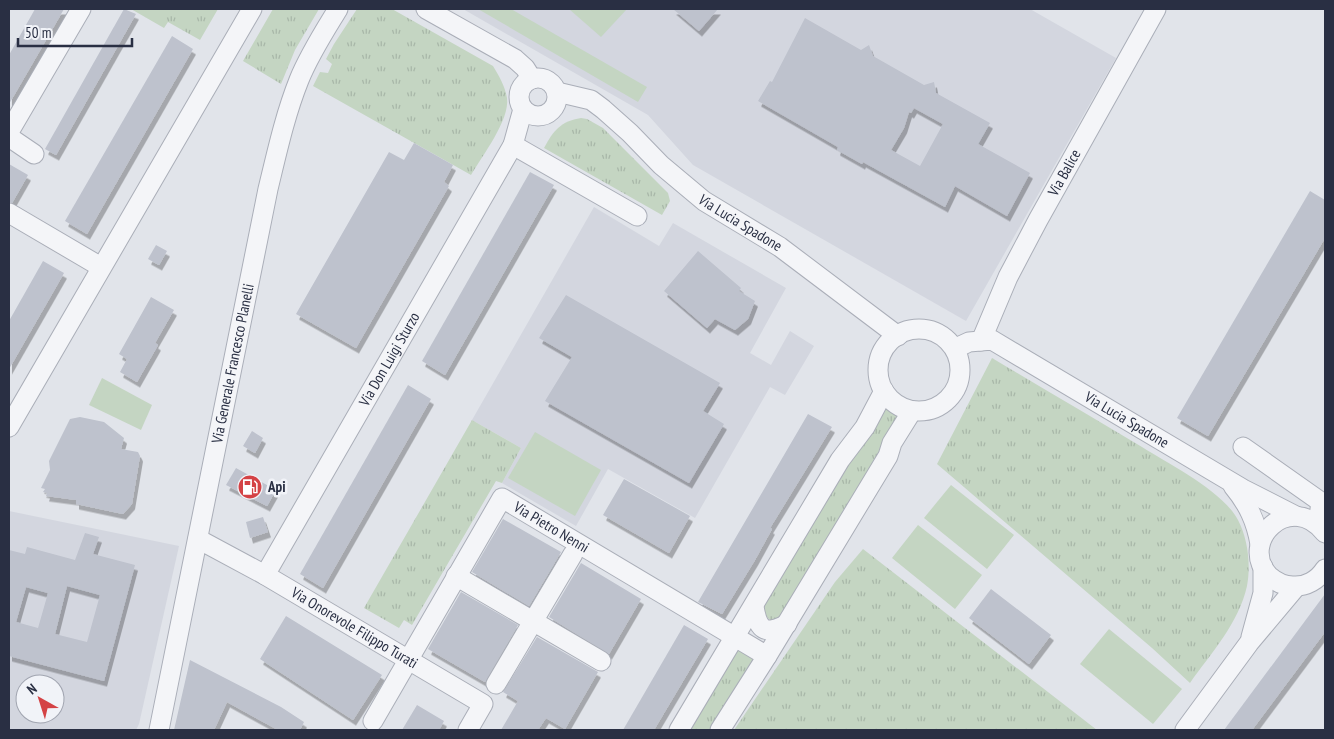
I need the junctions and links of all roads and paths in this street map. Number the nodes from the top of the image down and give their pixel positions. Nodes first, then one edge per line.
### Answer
1 (81, 9) edge
2 (252, 9) edge
3 (338, 9) edge
4 (426, 9) edge
5 (1156, 9) edge
6 (496, 47) junction
7 (532, 78) junction
8 (538, 104) junction
9 (9, 132) edge
10 (9, 137) edge
11 (512, 145) junction
12 (34, 154) dead end
13 (9, 213) edge
14 (637, 216) dead end
15 (101, 267) junction
16 (898, 336) junction
17 (981, 341) junction
18 (956, 348) dead end
19 (884, 391) junction
20 (912, 410) junction
21 (9, 427) edge
22 (1242, 448) dead end
23 (1227, 479) junction
24 (1296, 516) junction
25 (1322, 528) edge
26 (198, 539) junction
27 (1260, 544) junction
28 (573, 554) dead end
29 (1263, 567) junction
30 (1325, 571) edge
31 (265, 575) junction
32 (456, 576) junction
33 (1296, 587) junction
34 (754, 607) junction
35 (533, 622) junction
36 (787, 624) junction
37 (734, 636) junction
38 (1249, 643) junction
39 (768, 656) junction
40 (408, 660) junction
41 (601, 661) dead end
42 (490, 693) junction
43 (373, 721) dead end
44 (159, 730) edge
45 (468, 730) edge
46 (679, 730) edge
47 (720, 730) edge
48 (1184, 730) edge

1 - 9 street
2 - 15 street
3 - 26 street, Via Generale Francesco Planelli
4 - 6 street
5 - 17 street, Via Balice
6 - 7 street
6 - 8 street
7 - 8 street, Via Don Luigi Sturzo
7 - 8 street
8 - 11 street, Via Don Luigi Sturzo
8 - 16 street, Via Lucia Spadone
10 - 12 street
11 - 14 street
11 - 31 street, Via Don Luigi Sturzo
13 - 15 street
15 - 21 street
16 - 19 street
16 - 20 street
17 - 18 street, Via Lucia Spadone
17 - 23 street, Via Lucia Spadone
19 - 20 street
19 - 34 street
20 - 36 street
22 - 25 street
23 - 24 street, Via Lucia Spadone
23 - 27 street
24 - 25 street, Via Lucia Spadone
24 - 27 street
26 - 31 street, Via Onorevole Filippo Turati
26 - 44 street, Via Generale Francesco Planelli
27 - 29 street
28 - 35 street
29 - 33 street
29 - 38 street
30 - 33 street
31 - 40 street, Via Onorevole Filippo Turati
32 - 35 street
32 - 37 street, Via Pietro Nenni
32 - 40 street, Via Pietro Nenni
33 - 38 street
34 - 36 street
34 - 37 street
35 - 41 street
35 - 42 street
36 - 39 street
37 - 39 street
37 - 46 street
38 - 48 street
39 - 47 street
40 - 42 street, Via Onorevole Filippo Turati
40 - 43 street, Via Pietro Nenni
42 - 45 street

